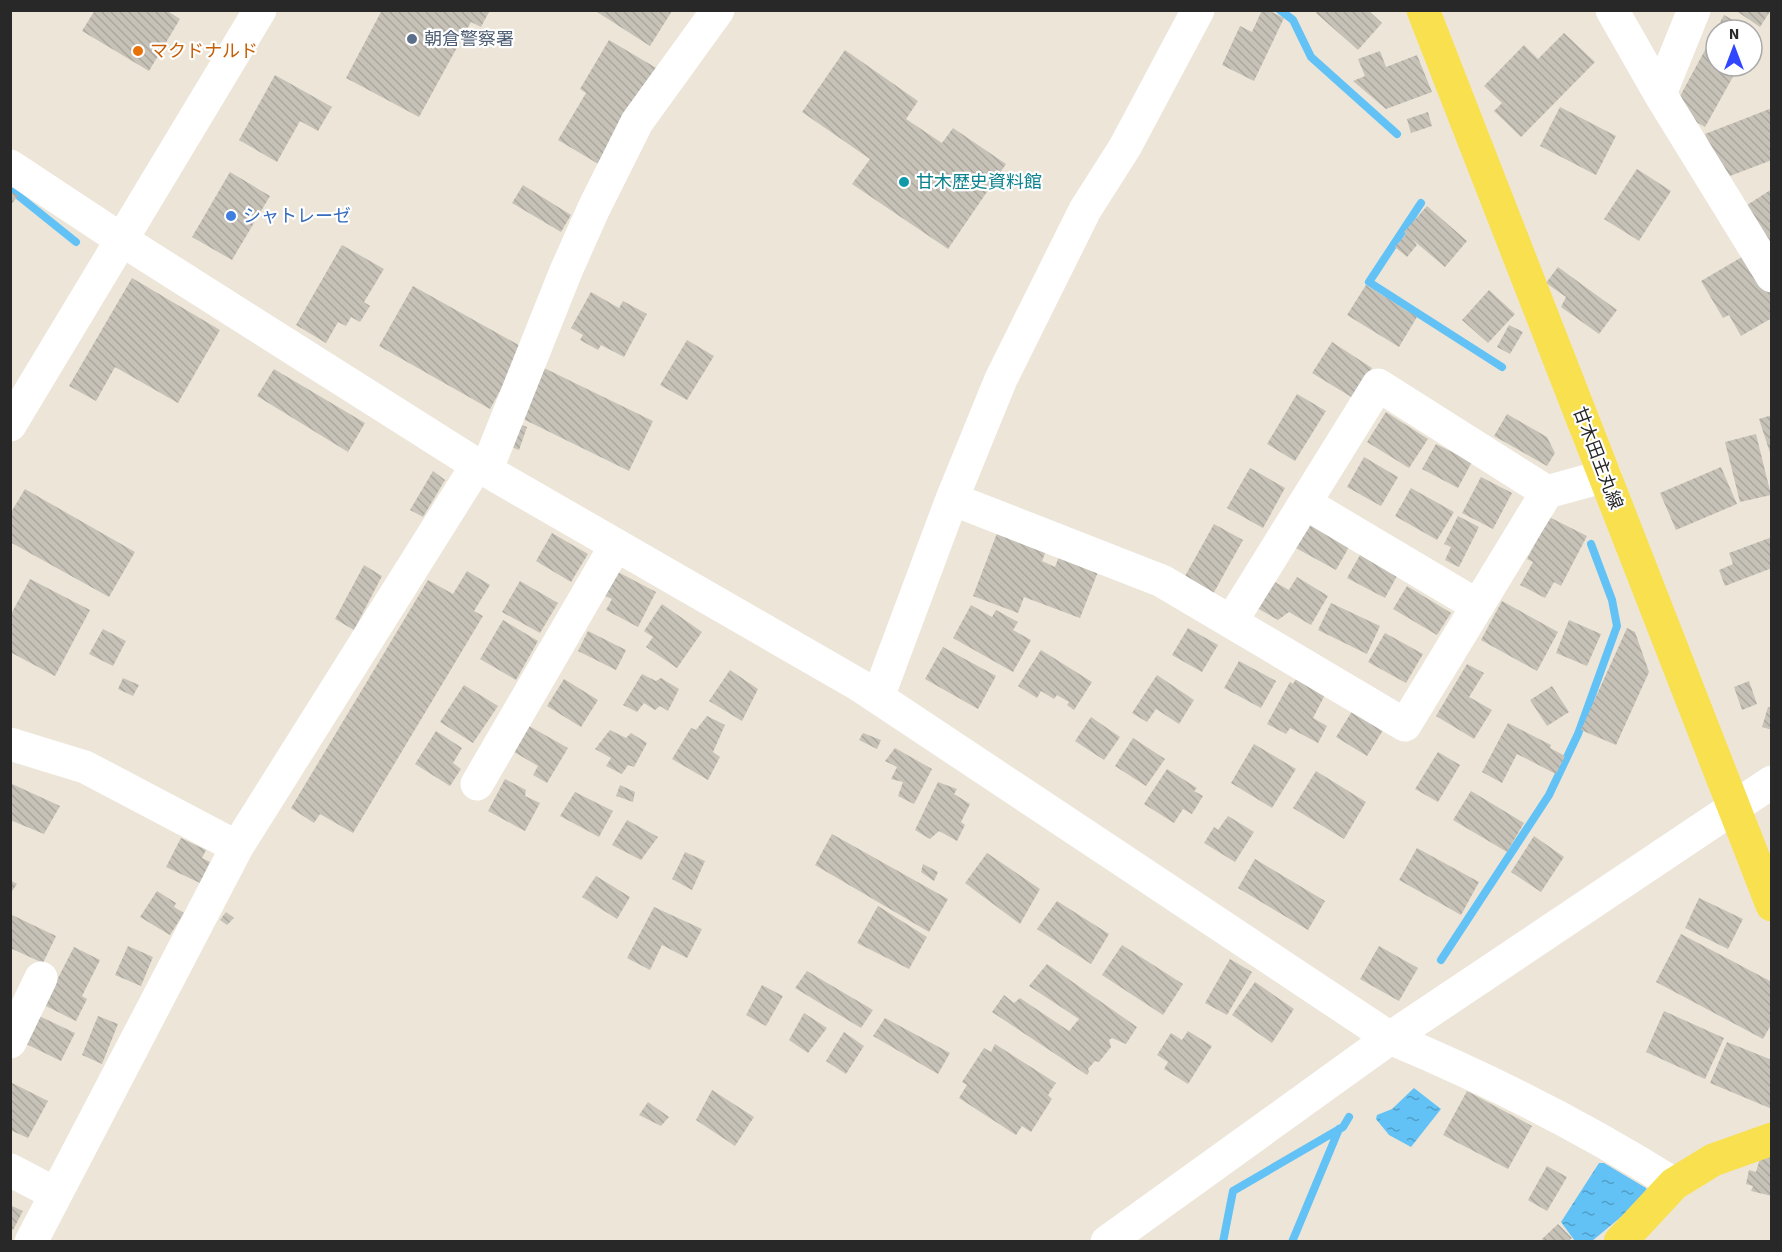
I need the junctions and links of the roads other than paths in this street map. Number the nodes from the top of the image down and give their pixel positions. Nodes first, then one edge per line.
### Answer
1 (260, 10) edge
2 (718, 10) edge
3 (1198, 10) edge
4 (1423, 10) edge
5 (1612, 10) edge
6 (1694, 10) edge
7 (1660, 94) junction
8 (10, 166) edge
9 (122, 240) junction
10 (1772, 276) edge
11 (10, 425) edge
12 (482, 468) junction
13 (1605, 476) junction
14 (1547, 492) junction
15 (952, 500) junction
16 (1305, 503) junction
17 (616, 545) junction
18 (1478, 606) junction
19 (1231, 622) junction
20 (878, 697) junction
21 (10, 744) edge
22 (1772, 782) edge
23 (477, 784) dead end
24 (1735, 808) junction
25 (237, 847) junction
26 (1772, 905) edge
27 (41, 978) dead end
28 (1390, 1038) junction
29 (10, 1042) edge
30 (1772, 1139) edge
31 (10, 1170) edge
32 (1674, 1184) junction
33 (56, 1194) junction
34 (31, 1242) edge
35 (1107, 1242) edge
36 (1620, 1242) edge

1 - 9 street
2 - 12 street
3 - 15 street
4 - 13 main road, 甘木田主丸線
5 - 7 street
6 - 7 street
7 - 10 street
8 - 9 street
9 - 11 street
9 - 12 street
12 - 17 street
12 - 25 street
13 - 14 street
13 - 24 main road, 甘木田主丸線
14 - 16 street
14 - 18 street
15 - 19 street
15 - 20 street
16 - 18 street
16 - 19 street
17 - 20 street
17 - 23 street
18 - 19 street
20 - 28 street
21 - 25 street
22 - 24 street
24 - 26 main road, 甘木田主丸線
24 - 28 street
25 - 33 street
27 - 29 street
28 - 32 street
28 - 35 street
30 - 32 main road
31 - 33 street
32 - 36 main road
33 - 34 street

